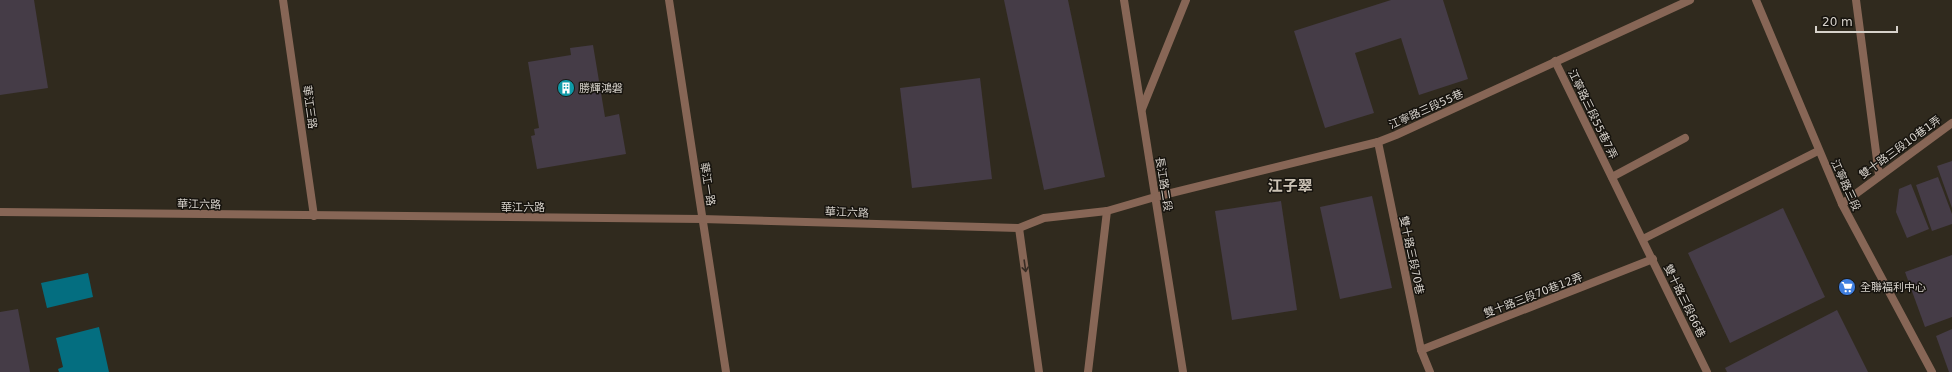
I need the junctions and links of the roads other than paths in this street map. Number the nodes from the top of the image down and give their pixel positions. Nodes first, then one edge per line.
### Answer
1 (283, 0) edge
2 (669, 0) edge
3 (1124, 0) edge
4 (1186, 0) edge
5 (1690, 0) edge
6 (1756, 0) edge
7 (1856, 0) edge
8 (1555, 61) junction
9 (1142, 109) junction
10 (1952, 123) edge
11 (1685, 138) dead end
12 (1378, 142) junction
13 (1818, 151) junction
14 (1880, 175) junction
15 (1612, 177) junction
16 (1155, 197) junction
17 (1842, 204) junction
18 (1106, 211) junction
19 (0, 212) edge
20 (314, 216) junction
21 (702, 219) junction
22 (1019, 228) junction
23 (1643, 239) junction
24 (1653, 259) junction
25 (1421, 350) junction
26 (726, 372) edge
27 (1039, 372) edge
28 (1088, 372) edge
29 (1183, 372) edge
30 (1430, 372) edge
31 (1707, 372) edge
32 (1932, 372) edge

1 - 20 street, 華江三路
2 - 21 street, 華江一路
3 - 9 street, 長江路二段
4 - 9 street
5 - 8 street, 江寧路三段55巷
6 - 13 street, 江寧路三段
7 - 14 street
8 - 12 street, 江寧路三段55巷
8 - 15 street, 江寧路三段55巷7弄
9 - 16 street, 長江路二段
10 - 14 street, 雙十路三段10巷1弄
11 - 15 street, 江寧路三段55巷7弄
12 - 16 street, 江寧路三段55巷
12 - 25 street, 雙十路三段70巷
13 - 17 street, 江寧路三段
13 - 23 street
14 - 17 street, 雙十路三段10巷1弄
15 - 23 street, 江寧路三段55巷7弄
16 - 18 street, 江寧路三段55巷
16 - 29 street, 長江路二段
17 - 32 street, 江寧路三段
18 - 22 street, 華江六路
18 - 28 street
19 - 20 street, 華江六路
20 - 21 street, 華江六路
21 - 22 street, 華江六路
21 - 26 street, 華江一路
22 -> 27 street
23 - 24 street, 雙十路三段66巷
24 - 25 street, 雙十路三段70巷12弄
24 - 31 street, 雙十路三段66巷
25 - 30 street, 雙十路三段70巷

